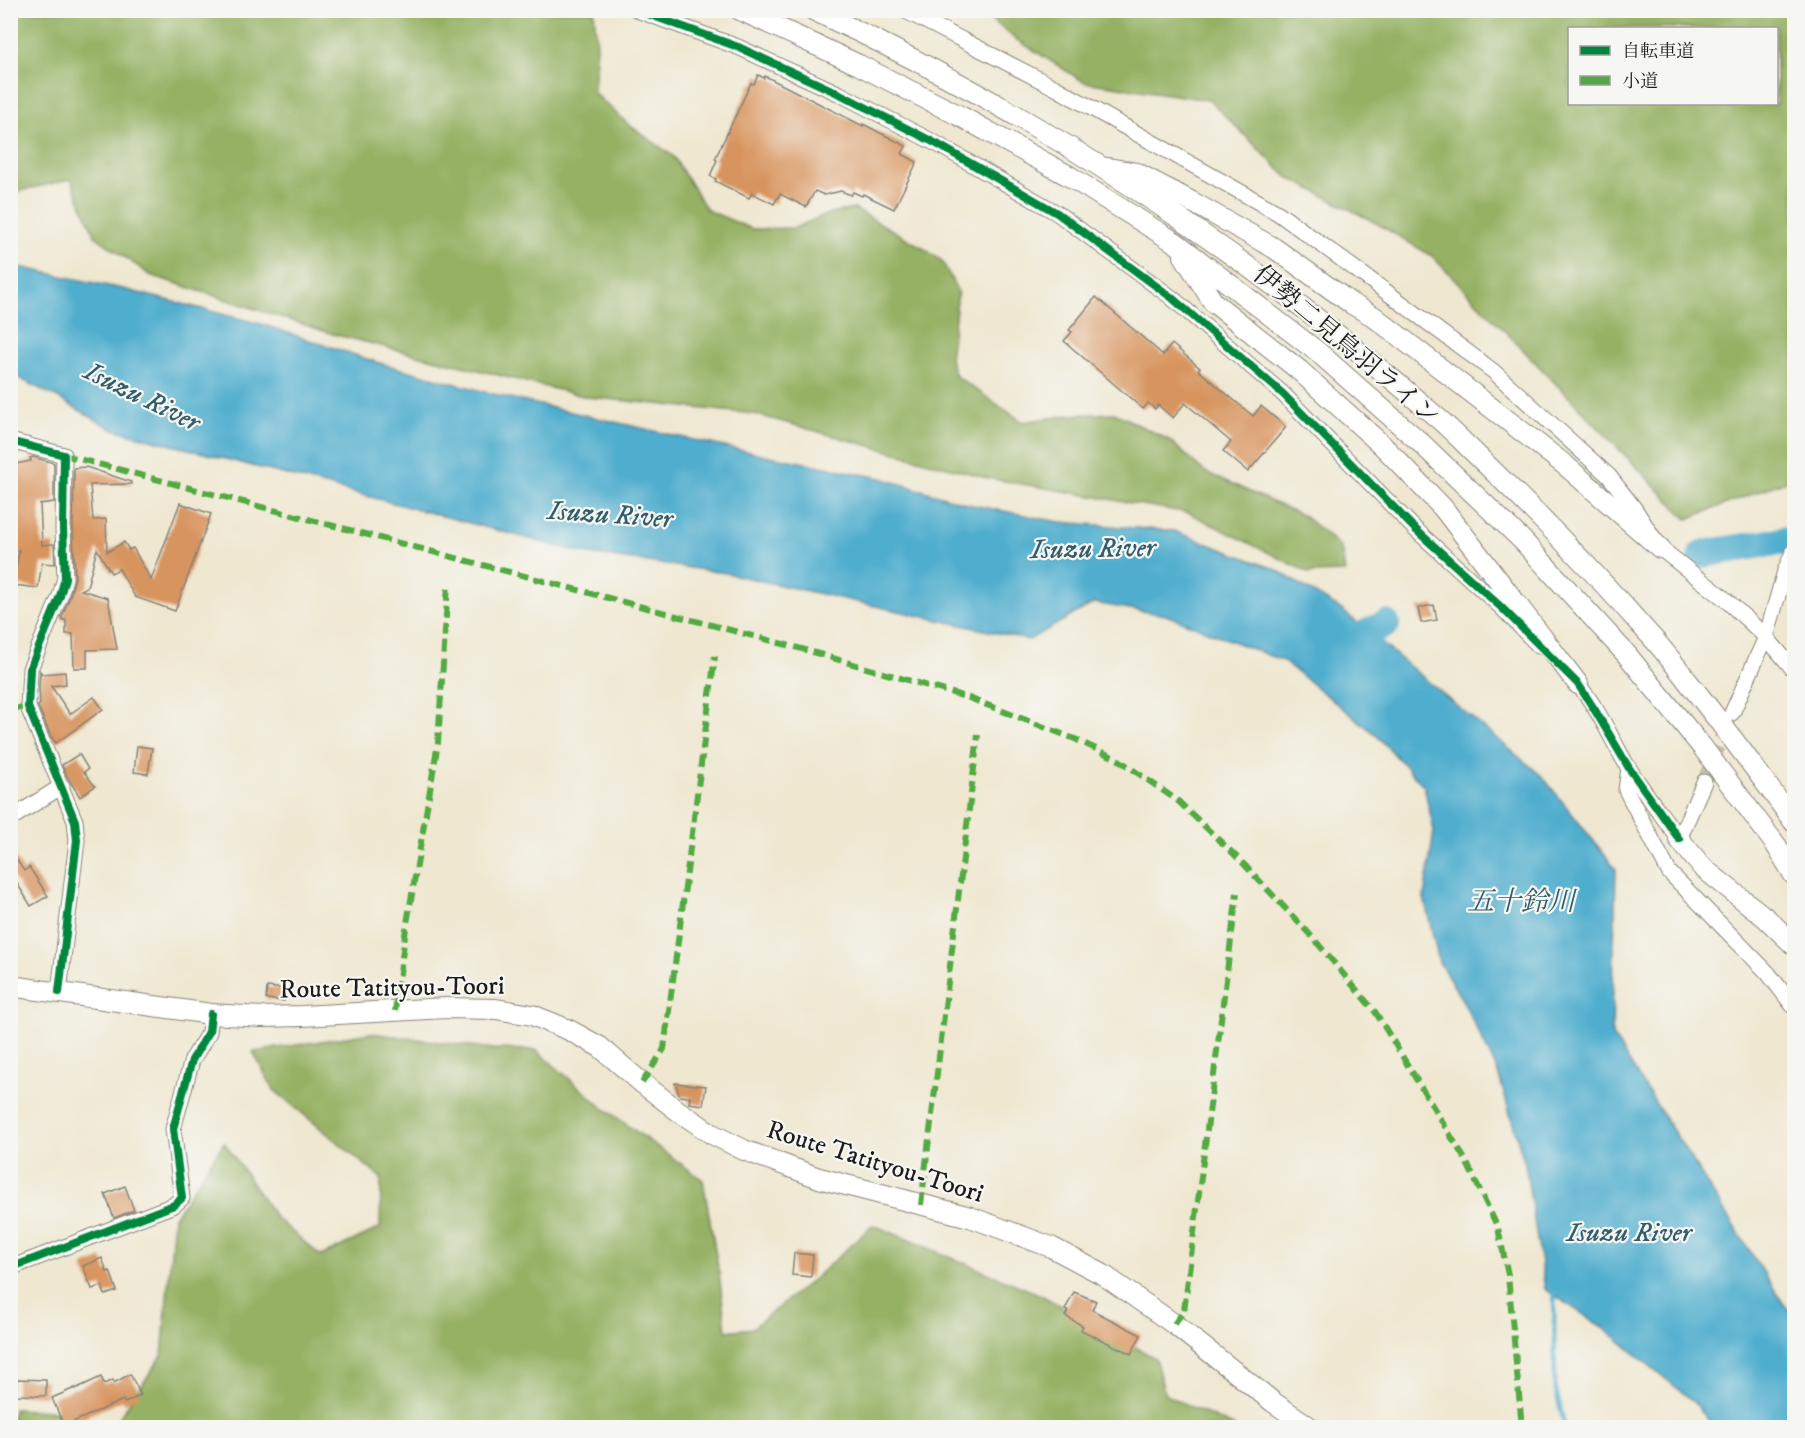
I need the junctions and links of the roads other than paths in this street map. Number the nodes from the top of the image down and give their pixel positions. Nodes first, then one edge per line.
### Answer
1 (637, 10) edge
2 (740, 10) edge
3 (813, 10) edge
4 (904, 10) edge
5 (1100, 166) junction
6 (1176, 243) junction
7 (10, 441) edge
8 (1660, 548) junction
9 (1794, 550) edge
10 (1766, 637) junction
11 (1794, 670) edge
12 (1578, 684) junction
13 (1732, 713) tunnel mouth
14 (1629, 768) junction
15 (1704, 782) tunnel mouth
16 (62, 786) junction
17 (10, 819) edge
18 (1794, 822) edge
19 (1679, 839) junction
20 (1794, 875) edge
21 (1794, 945) edge
22 (10, 986) edge
23 (59, 992) junction
24 (1794, 1007) edge
25 (211, 1014) junction
26 (10, 1268) edge
27 (1311, 1428) edge

1 - 12 street
2 - 6 main road, 伊勢二見鳥羽ライン
3 - 5 main road, 伊勢二見鳥羽ライン
4 - 8 street
5 - 8 main road
5 - 18 main road, 伊勢二見鳥羽ライン
6 - 12 main road
6 - 20 main road, 伊勢二見鳥羽ライン
7 - 16 street
8 - 10 street
9 - 10 street
10 - 11 street
10 - 13 street
12 - 14 street
14 - 19 street
14 - 24 street
15 - 19 street
16 - 17 street
16 - 23 street
19 - 21 main road
22 - 23 main road, Route Tatityou-Toori
23 - 25 main road, Route Tatityou-Toori
25 - 26 street
25 - 27 main road, Route Tatityou-Toori

